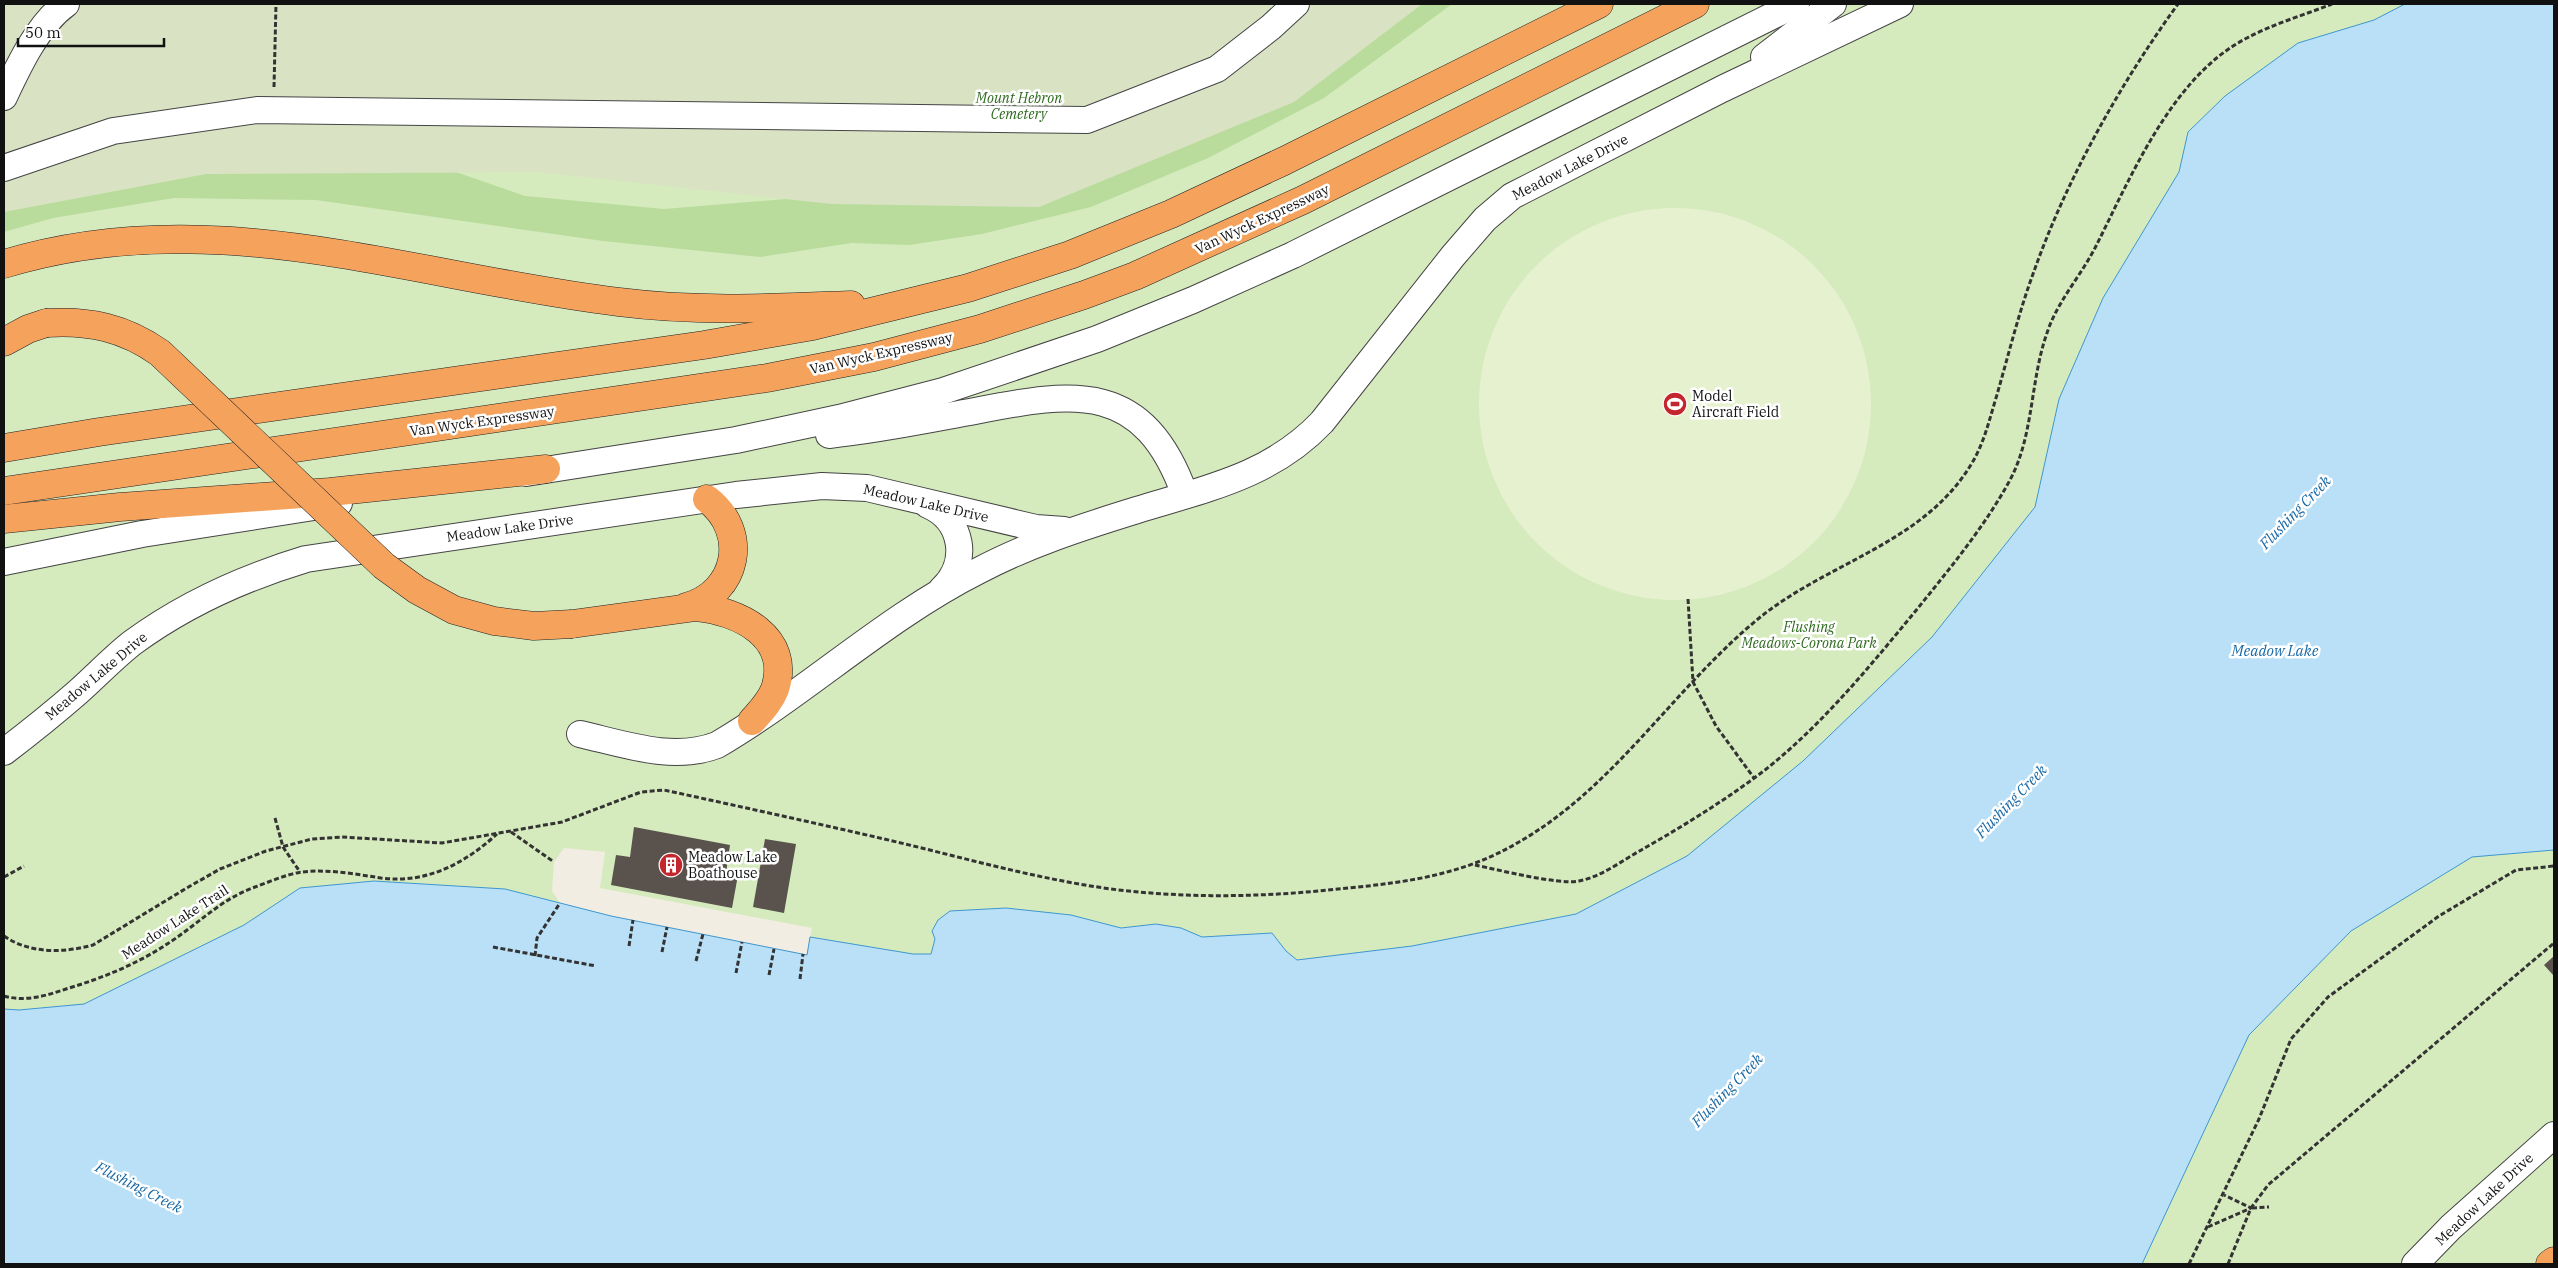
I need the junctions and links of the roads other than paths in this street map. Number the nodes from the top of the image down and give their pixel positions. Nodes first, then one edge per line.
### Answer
1 (66, 4) edge
2 (1296, 4) edge
3 (1599, 4) edge
4 (1694, 4) edge
5 (1796, 4) edge
6 (1833, 4) edge
7 (1900, 4) edge
8 (1722, 89) junction
9 (4, 97) edge
10 (4, 168) edge
11 (4, 264) edge
12 (915, 302) junction
13 (4, 322) edge
14 (46, 323) junction
15 (4, 342) edge
16 (736, 440) junction
17 (4, 448) edge
18 (546, 469) junction
19 (4, 491) edge
20 (1185, 495) junction
21 (707, 499) junction
22 (921, 502) junction
23 (4, 519) edge
24 (1072, 530) junction
25 (4, 562) edge
26 (936, 595) junction
27 (682, 608) junction
28 (752, 721) junction
29 (580, 734) dead end
30 (4, 752) edge
31 (2554, 1135) edge
32 (2554, 1261) edge
33 (2415, 1264) edge
34 (2550, 1264) edge

1 - 9 street
2 - 10 street
3 - 12 highway
4 - 19 highway, Van Wyck Expressway
5 - 16 street
6 - 8 street
7 - 8 street, Meadow Lake Drive
8 - 20 street, Meadow Lake Drive
11 - 12 highway
12 - 17 highway
13 - 14 highway
14 - 15 highway
14 - 27 highway, bridge
16 - 18 street
16 - 20 street
18 - 23 highway
18 - 25 street
20 - 24 street, Meadow Lake Drive
21 - 22 street, Meadow Lake Drive
21 - 27 highway
21 - 30 street, Meadow Lake Drive
22 - 24 street, Meadow Lake Drive
22 - 26 street
24 - 26 street, Meadow Lake Drive
26 - 28 street
27 - 28 highway
28 - 29 street
31 - 33 street, Meadow Lake Drive
32 - 34 highway

